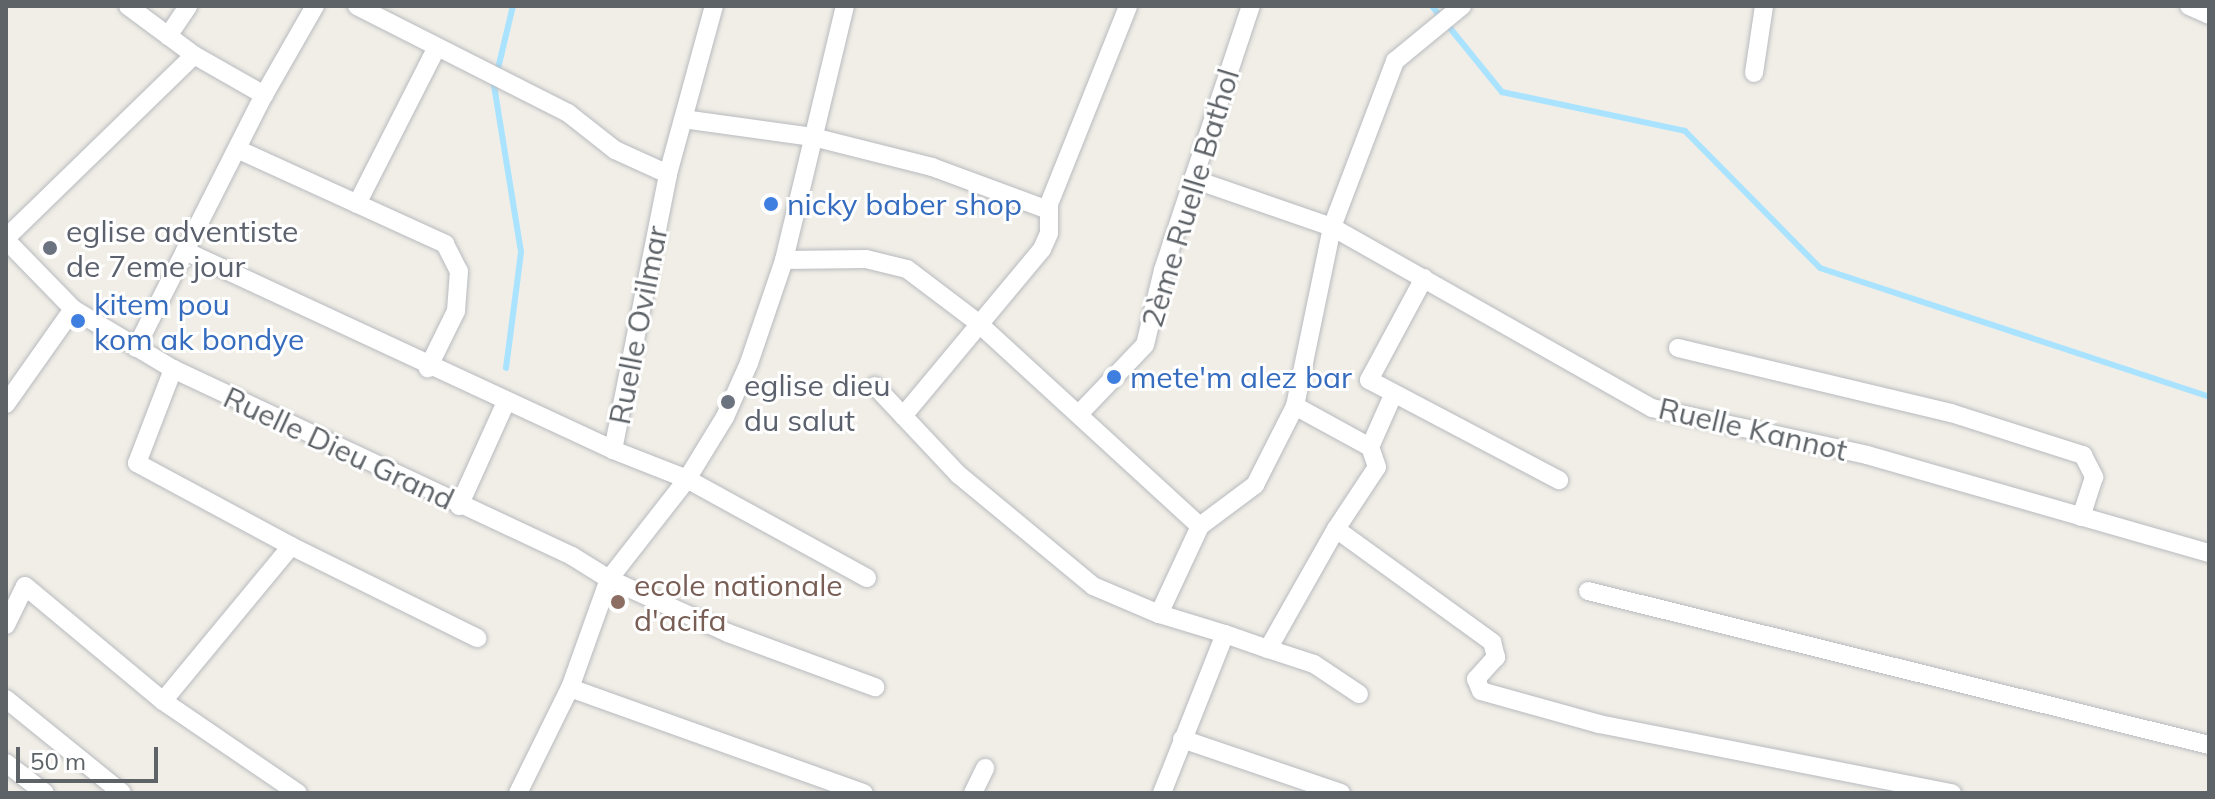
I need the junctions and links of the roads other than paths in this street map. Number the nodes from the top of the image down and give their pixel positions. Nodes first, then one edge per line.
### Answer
1 (128, 6) edge
2 (188, 6) edge
3 (315, 6) edge
4 (357, 6) edge
5 (714, 6) edge
6 (845, 6) edge
7 (1128, 6) edge
8 (1251, 6) edge
9 (1462, 6) edge
10 (1764, 6) edge
11 (2189, 6) edge
12 (2209, 15) edge
13 (168, 36) junction
14 (437, 47) junction
15 (194, 55) junction
16 (1754, 73) dead end
17 (264, 95) junction
18 (683, 119) junction
19 (813, 137) junction
20 (237, 149) junction
21 (668, 174) junction
22 (1193, 179) junction
23 (357, 204) junction
24 (1048, 210) junction
25 (1332, 227) junction
26 (6, 239) edge
27 (185, 251) junction
28 (784, 260) junction
29 (1424, 278) junction
30 (73, 309) junction
31 (977, 322) junction
32 (136, 348) junction
33 (1678, 348) dead end
34 (428, 368) junction
35 (173, 369) junction
36 (875, 386) dead end
37 (1393, 395) junction
38 (6, 404) edge
39 (505, 404) junction
40 (1295, 406) junction
41 (1079, 414) junction
42 (903, 416) junction
43 (1370, 447) junction
44 (613, 450) junction
45 (687, 479) junction
46 (1559, 480) dead end
47 (459, 506) junction
48 (2081, 517) junction
49 (1200, 526) junction
50 (1336, 529) junction
51 (291, 546) junction
52 (2209, 553) edge
53 (867, 578) dead end
54 (609, 579) junction
55 (1588, 591) dead end
56 (1159, 614) junction
57 (6, 625) edge
58 (1225, 634) junction
59 (477, 638) dead end
60 (1268, 649) junction
61 (875, 687) dead end
62 (570, 688) junction
63 (1359, 694) dead end
64 (6, 699) edge
65 (163, 701) junction
66 (1182, 739) junction
67 (2209, 745) edge
68 (6, 763) edge
69 (985, 768) dead end
70 (45, 793) edge
71 (122, 793) edge
72 (298, 793) edge
73 (518, 793) edge
74 (864, 793) edge
75 (973, 793) edge
76 (1162, 793) edge
77 (1341, 793) edge
78 (1952, 793) edge

1 - 13 street
2 - 13 street
3 - 17 street
4 - 14 street
5 - 18 street, Ruelle Ovilmar
6 - 19 street
7 - 24 street
8 - 22 street, 2ème Ruelle Bathol
9 - 25 street
10 - 16 street
11 - 12 street
13 - 15 street
14 - 21 street
14 - 23 street
15 - 17 street
15 - 26 street
17 - 20 street
18 - 19 street
18 - 21 street, Ruelle Ovilmar
19 - 24 street
19 - 28 street
20 - 23 street
20 - 27 street
21 - 44 street, Ruelle Ovilmar
22 - 25 street, Ruelle Kannot
22 - 41 street, 2ème Ruelle Bathol
23 - 34 street
24 - 31 street
25 - 29 street, Ruelle Kannot
25 - 40 street
26 - 30 street, Ruelle Dieu Grand
27 - 32 street
27 - 34 street
28 - 31 street
28 - 45 street
29 - 37 street
29 - 48 street, Ruelle Kannot
30 - 32 street, Ruelle Dieu Grand
30 - 38 street
31 - 41 street
31 - 42 street
32 - 35 street, Ruelle Dieu Grand
33 - 48 street
34 - 39 street
35 - 47 street, Ruelle Dieu Grand
35 - 51 street
36 - 42 street
37 - 43 street
37 - 46 street
39 - 44 street
39 - 47 street
40 - 43 street
40 - 49 street
41 - 49 street
42 - 56 street
43 - 50 street
44 - 45 street, Ruelle Ovilmar
45 - 53 street, Ruelle Ovilmar
45 - 54 street
47 - 54 street, Ruelle Dieu Grand
48 - 52 street, Ruelle Kannot
49 - 56 street
50 - 60 street
50 - 78 street
51 - 59 street
51 - 65 street
54 - 61 street, Ruelle Dieu Grand
54 - 62 street
55 - 67 street
56 - 58 street
57 - 65 street
58 - 60 street
58 - 66 street
60 - 63 street
62 - 73 street
62 - 74 street
64 - 71 street
65 - 72 street
66 - 76 street
66 - 77 street
68 - 70 street
69 - 75 street

